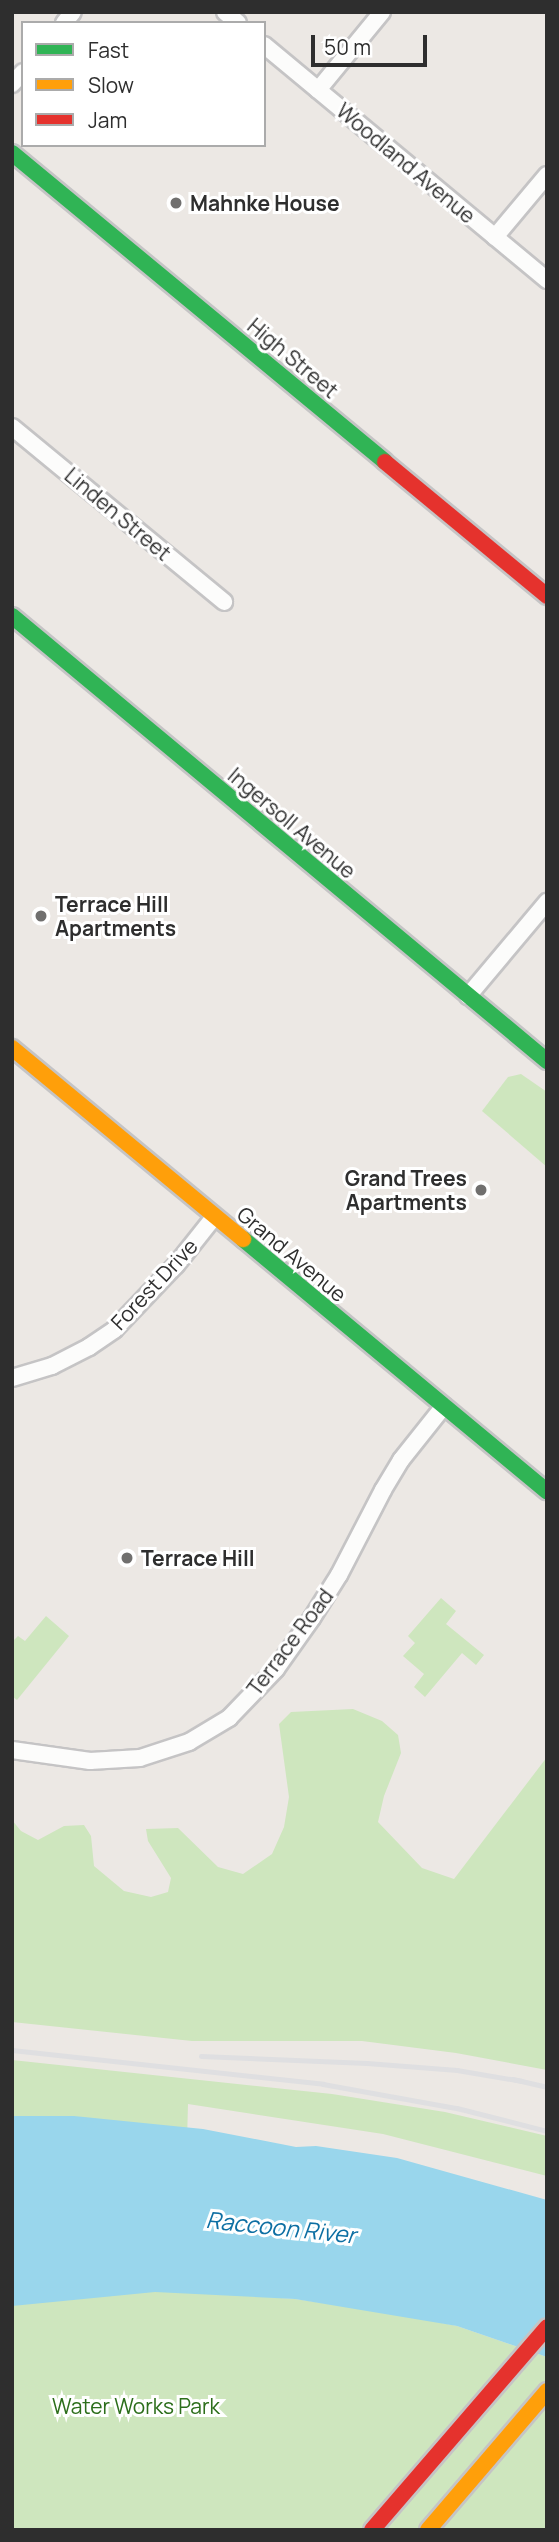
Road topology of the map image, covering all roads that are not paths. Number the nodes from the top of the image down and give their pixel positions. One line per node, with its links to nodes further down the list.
1 (382, 12): 3 (street)
2 (266, 47): 3 (street, Woodland Avenue)
3 (318, 90): 6 (street, Woodland Avenue)
4 (12, 153): 9 (main road, High Street)
5 (547, 175): 6 (street)
6 (495, 237): 7 (street, Woodland Avenue)
7 (547, 280)
8 (12, 427): 10 (street, Linden Street)
9 (547, 596)
10 (224, 602)
11 (12, 616): 13 (main road, Ingersoll Avenue)
12 (547, 902): 13 (street)
13 (468, 996): 15 (main road, Ingersoll Avenue)
14 (12, 1048): 16 (main road, Grand Avenue)
15 (547, 1061)
16 (214, 1217): 17 (street, Forest Drive); 18 (main road, Grand Avenue)
17 (12, 1378)
18 (444, 1406): 19 (main road, Grand Avenue); 20 (street, Terrace Road)
19 (547, 1491)
20 (12, 1750)
21 (547, 2327): 23 (main road)
22 (547, 2391): 24 (main road)
23 (372, 2530)
24 (428, 2530)

